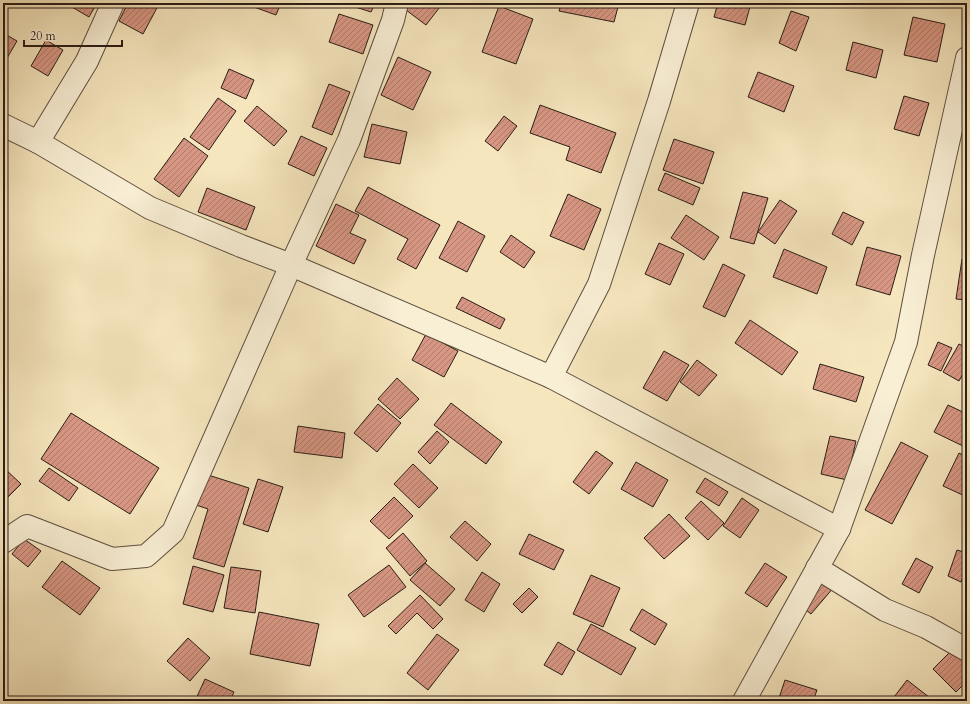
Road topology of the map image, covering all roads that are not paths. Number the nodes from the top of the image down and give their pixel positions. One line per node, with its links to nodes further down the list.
1 (113, 3): 6 (street)
2 (397, 3): 7 (street)
3 (688, 3): 8 (street)
4 (967, 58): 9 (street)
5 (3, 125): 6 (street)
6 (38, 142): 7 (street)
7 (291, 265): 8 (street); 10 (street)
8 (551, 377): 9 (street)
9 (839, 529): 11 (street)
10 (3, 542)
11 (817, 568): 12 (street); 13 (street)
12 (967, 650)
13 (744, 701)

